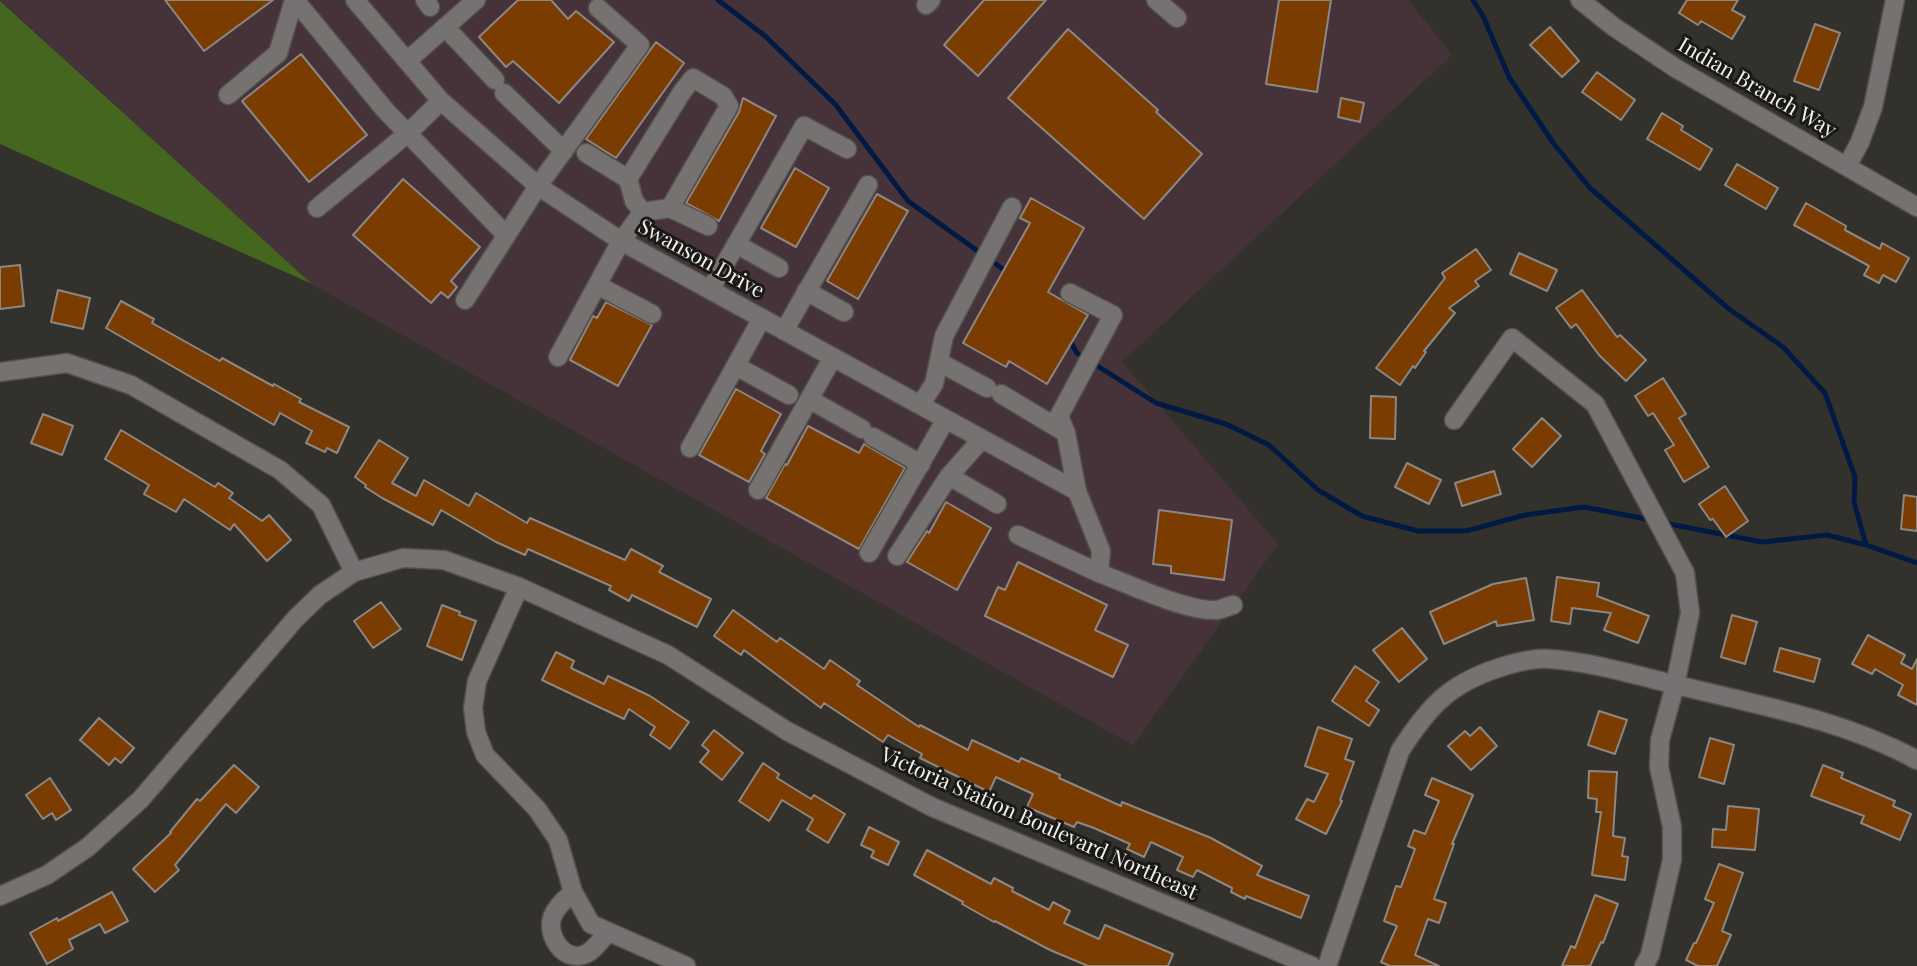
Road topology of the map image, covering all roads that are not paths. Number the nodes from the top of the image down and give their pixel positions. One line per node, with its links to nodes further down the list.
1 (294, 0): 11 (street); 13 (street)
2 (355, 0): 10 (street, Swanson Drive)
3 (475, 0): 9 (street)
4 (1156, 0): 8 (street)
5 (1580, 0): 17 (street, Indian Branch Way)
6 (1895, 0): 17 (street)
7 (598, 8): 15 (street)
8 (1177, 18)
9 (446, 27): 10 (street); 15 (street)
10 (407, 61): 12 (street, Swanson Drive)
11 (228, 96)
12 (441, 101): 13 (street); 20 (street, Swanson Drive)
13 (407, 134): 23 (street); 27 (street)
14 (846, 149): 29 (street)
15 (564, 151): 20 (street)
16 (586, 153): 18 (street)
17 (1847, 166): 22 (street, Indian Branch Way)
18 (628, 179): 24 (street); 25 (street)
19 (868, 185): 33 (street)
20 (538, 186): 27 (street); 28 (street, Swanson Drive)
21 (1012, 206): 42 (street)
22 (1917, 207)
23 (317, 208)
24 (670, 208): 25 (street); 26 (street)
25 (643, 212): 28 (street)
26 (708, 226)
27 (506, 235): 35 (street)
28 (621, 241): 31 (street); 32 (street, Swanson Drive)
29 (736, 244): 30 (street); 32 (street)
30 (779, 268)
31 (597, 285): 37 (street); 40 (street)
32 (710, 290): 38 (street, Swanson Drive)
33 (806, 291): 36 (street); 39 (street)
34 (1070, 293): 50 (street)
35 (465, 300)
36 (844, 312)
37 (652, 314)
38 (762, 318): 39 (street, Swanson Drive); 43 (street)
39 (784, 331): 41 (street, Swanson Drive)
40 (558, 357)
41 (833, 357): 46 (street); 47 (street, Swanson Drive)
42 (939, 362): 47 (street); 50 (street)
43 (736, 366): 45 (street); 52 (street)
44 (0, 372): 61 (street)
45 (789, 395)
46 (809, 399): 53 (street); 55 (street)
47 (920, 405): 48 (street, Swanson Drive)
48 (946, 419): 51 (street, Swanson Drive); 53 (street)
49 (1454, 420): 65 (street)
50 (1066, 433): 56 (street)
51 (982, 439): 54 (street); 56 (street, Swanson Drive)
52 (690, 448)
53 (920, 464): 59 (street)
54 (949, 476): 57 (street); 60 (street)
55 (758, 490)
56 (1077, 491): 62 (street)
57 (997, 504)
58 (1018, 535): 62 (street)
59 (869, 553)
60 (897, 556)
61 (354, 572): 63 (street, Victoria Station Boulevard Northeast); 68 (street, Victoria Station Boulevard Northeast)
62 (1099, 573): 64 (street)
63 (519, 587): 67 (street); 71 (street, Victoria Station Boulevard Northeast)
64 (1233, 604)
65 (1675, 685): 66 (street); 72 (street); 73 (street)
66 (1917, 760)
67 (573, 892): 69 (street); 69 (street)
68 (0, 896)
69 (608, 932): 70 (street)
70 (686, 966)
71 (1312, 966)
72 (1327, 966)
73 (1644, 966)

